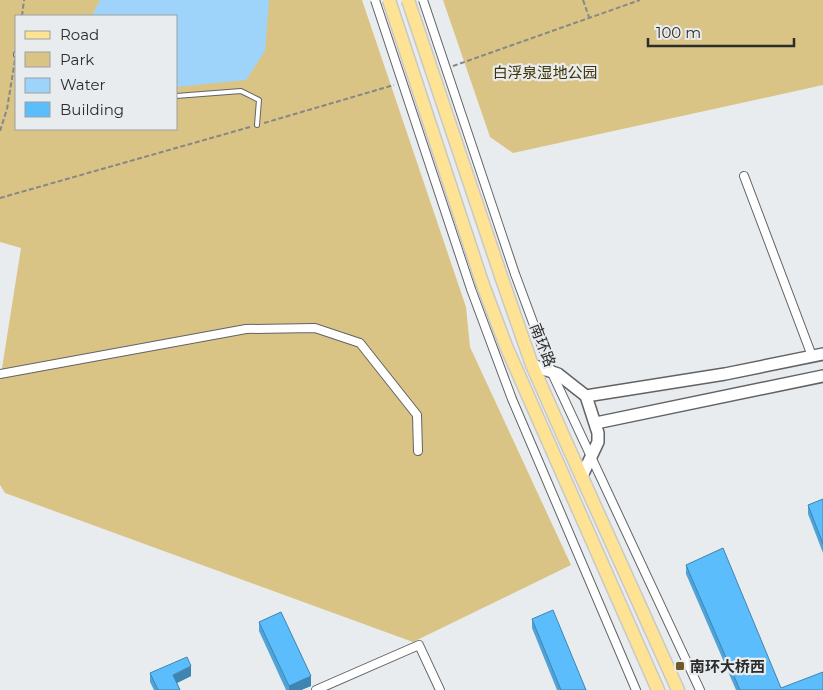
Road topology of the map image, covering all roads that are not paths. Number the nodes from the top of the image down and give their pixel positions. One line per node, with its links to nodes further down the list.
1 (375, 0): 8 (street, bridge)
2 (389, 0): 8 (main road, bridge)
3 (408, 0): 10 (main road, 南环路, bridge)
4 (423, 0): 11 (street, bridge)
5 (178, 96): 6 (lane)
6 (257, 125)
7 (744, 176): 9 (street)
8 (477, 287): 21 (street); 22 (main road)
9 (818, 355): 14 (main road)
10 (532, 364): 11 (main road); 18 (main road, 南环路)
11 (551, 371): 14 (main road); 17 (street)
12 (0, 374): 16 (street)
13 (823, 376): 15 (main road)
14 (586, 396): 15 (main road)
15 (596, 423): 17 (main road)
16 (418, 451)
17 (590, 457): 18 (main road); 24 (street)
18 (582, 476): 23 (main road, 南环路)
19 (316, 690): 20 (street)
20 (440, 690)
21 (636, 690)
22 (658, 690)
23 (678, 690)
24 (700, 690)

